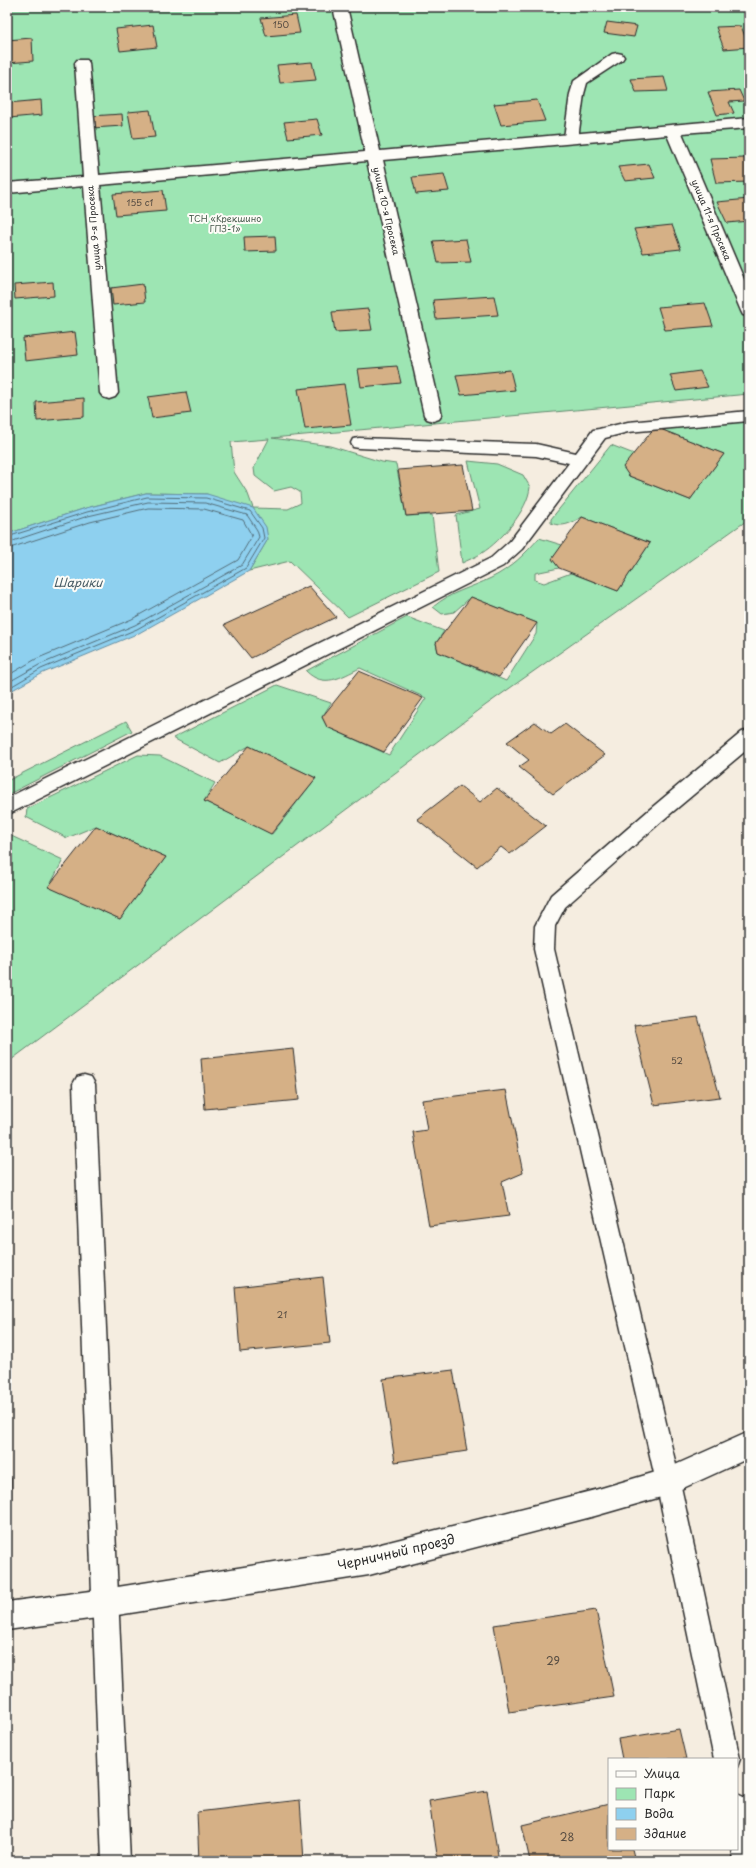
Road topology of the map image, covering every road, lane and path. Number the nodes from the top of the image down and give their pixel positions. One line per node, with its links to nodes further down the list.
1 (340, 7): 7 (street, улица 10-я Просека)
2 (617, 57): 6 (lane)
3 (82, 63): 8 (street, улица 9-я Просека)
4 (749, 123): 5 (street)
5 (673, 130): 6 (street); 10 (street, улица 11-я Просека)
6 (571, 138): 7 (street)
7 (374, 156): 8 (street); 12 (street, улица 10-я Просека)
8 (90, 181): 9 (street); 11 (street, улица 9-я Просека)
9 (7, 188)
10 (749, 311)
11 (108, 393)
12 (433, 415)
13 (749, 416): 15 (lane)
14 (359, 443): 15 (lane)
15 (580, 460): 17 (lane)
16 (749, 737): 20 (lane)
17 (7, 807)
18 (84, 1084): 21 (lane)
19 (749, 1445): 20 (street, Черничный проезд)
20 (668, 1482): 21 (street, Черничный проезд); 23 (lane)
21 (105, 1603): 22 (street, Черничный проезд); 25 (lane)
22 (7, 1616)
23 (727, 1758)
24 (738, 1812): 26 (lane)
25 (116, 1861)
26 (748, 1861)

